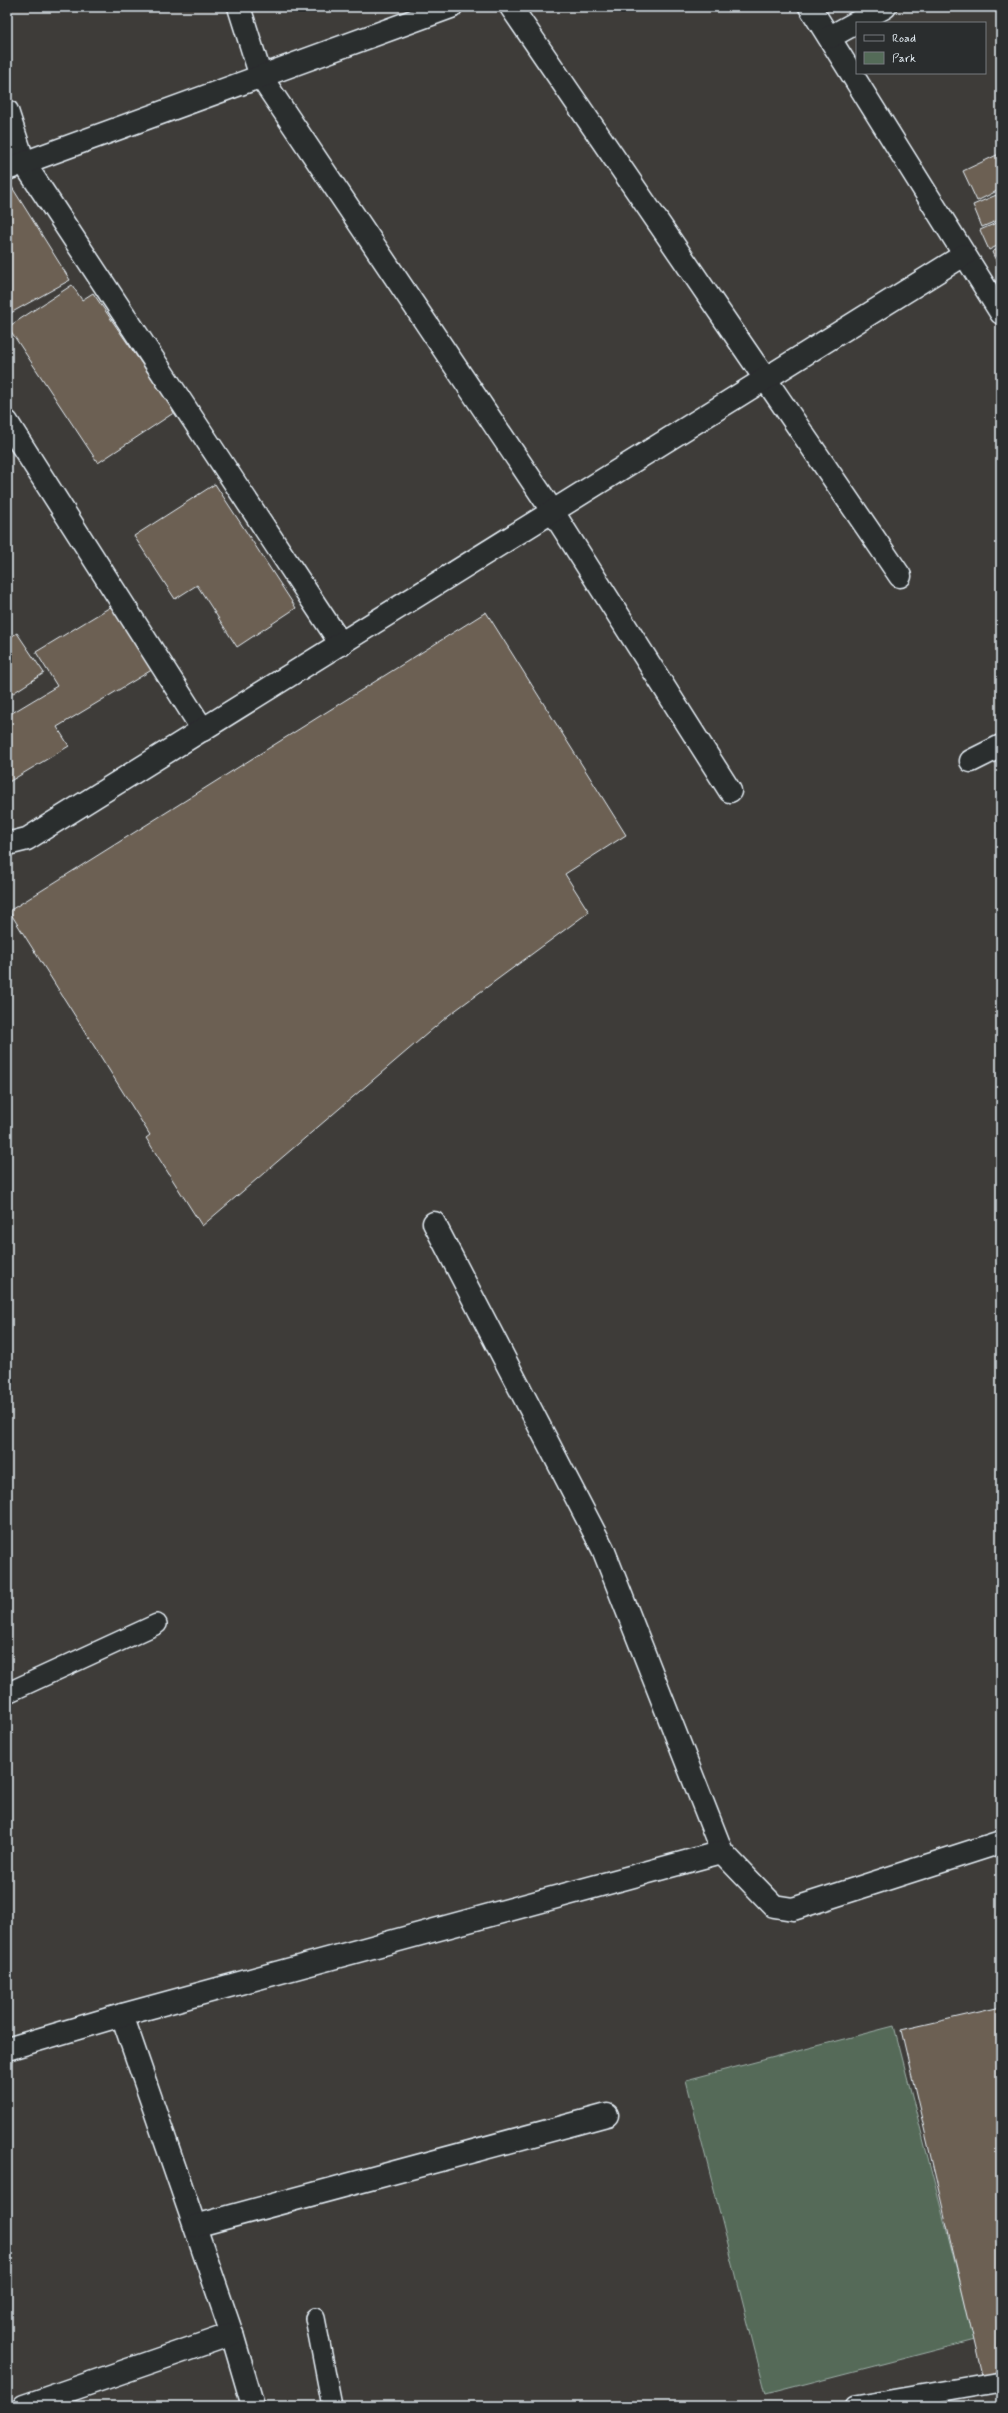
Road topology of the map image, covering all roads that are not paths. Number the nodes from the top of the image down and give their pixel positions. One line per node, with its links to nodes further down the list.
1 (239, 7): 9 (street)
2 (451, 7): 9 (street)
3 (511, 7): 14 (street)
4 (810, 7): 8 (street)
5 (885, 7): 6 (street)
6 (858, 22)
7 (856, 23): 8 (street)
8 (830, 37): 12 (street)
9 (261, 76): 11 (street); 16 (street)
10 (7, 111): 11 (street)
11 (15, 166): 18 (street)
12 (964, 255): 13 (street); 14 (street)
13 (1001, 313)
14 (766, 378): 16 (street); 17 (street)
15 (7, 422): 19 (street)
16 (553, 512): 18 (street); 22 (street)
17 (900, 576)
18 (342, 644): 19 (street)
19 (203, 730): 23 (street)
20 (1001, 746): 21 (street)
21 (971, 761)
22 (730, 791)
23 (7, 844)
24 (434, 1224): 28 (street)
25 (157, 1624): 26 (lane)
26 (7, 1693)
27 (1001, 1842): 28 (street)
28 (722, 1852): 29 (street)
29 (122, 2015): 30 (street); 32 (street)
30 (7, 2049)
31 (606, 2115): 32 (street)
32 (195, 2226): 34 (street)
33 (315, 2318): 38 (lane)
34 (232, 2334): 36 (street); 37 (street)
35 (1001, 2382): 39 (lane)
36 (24, 2406)
37 (253, 2406)
38 (332, 2406)
39 (855, 2406)

